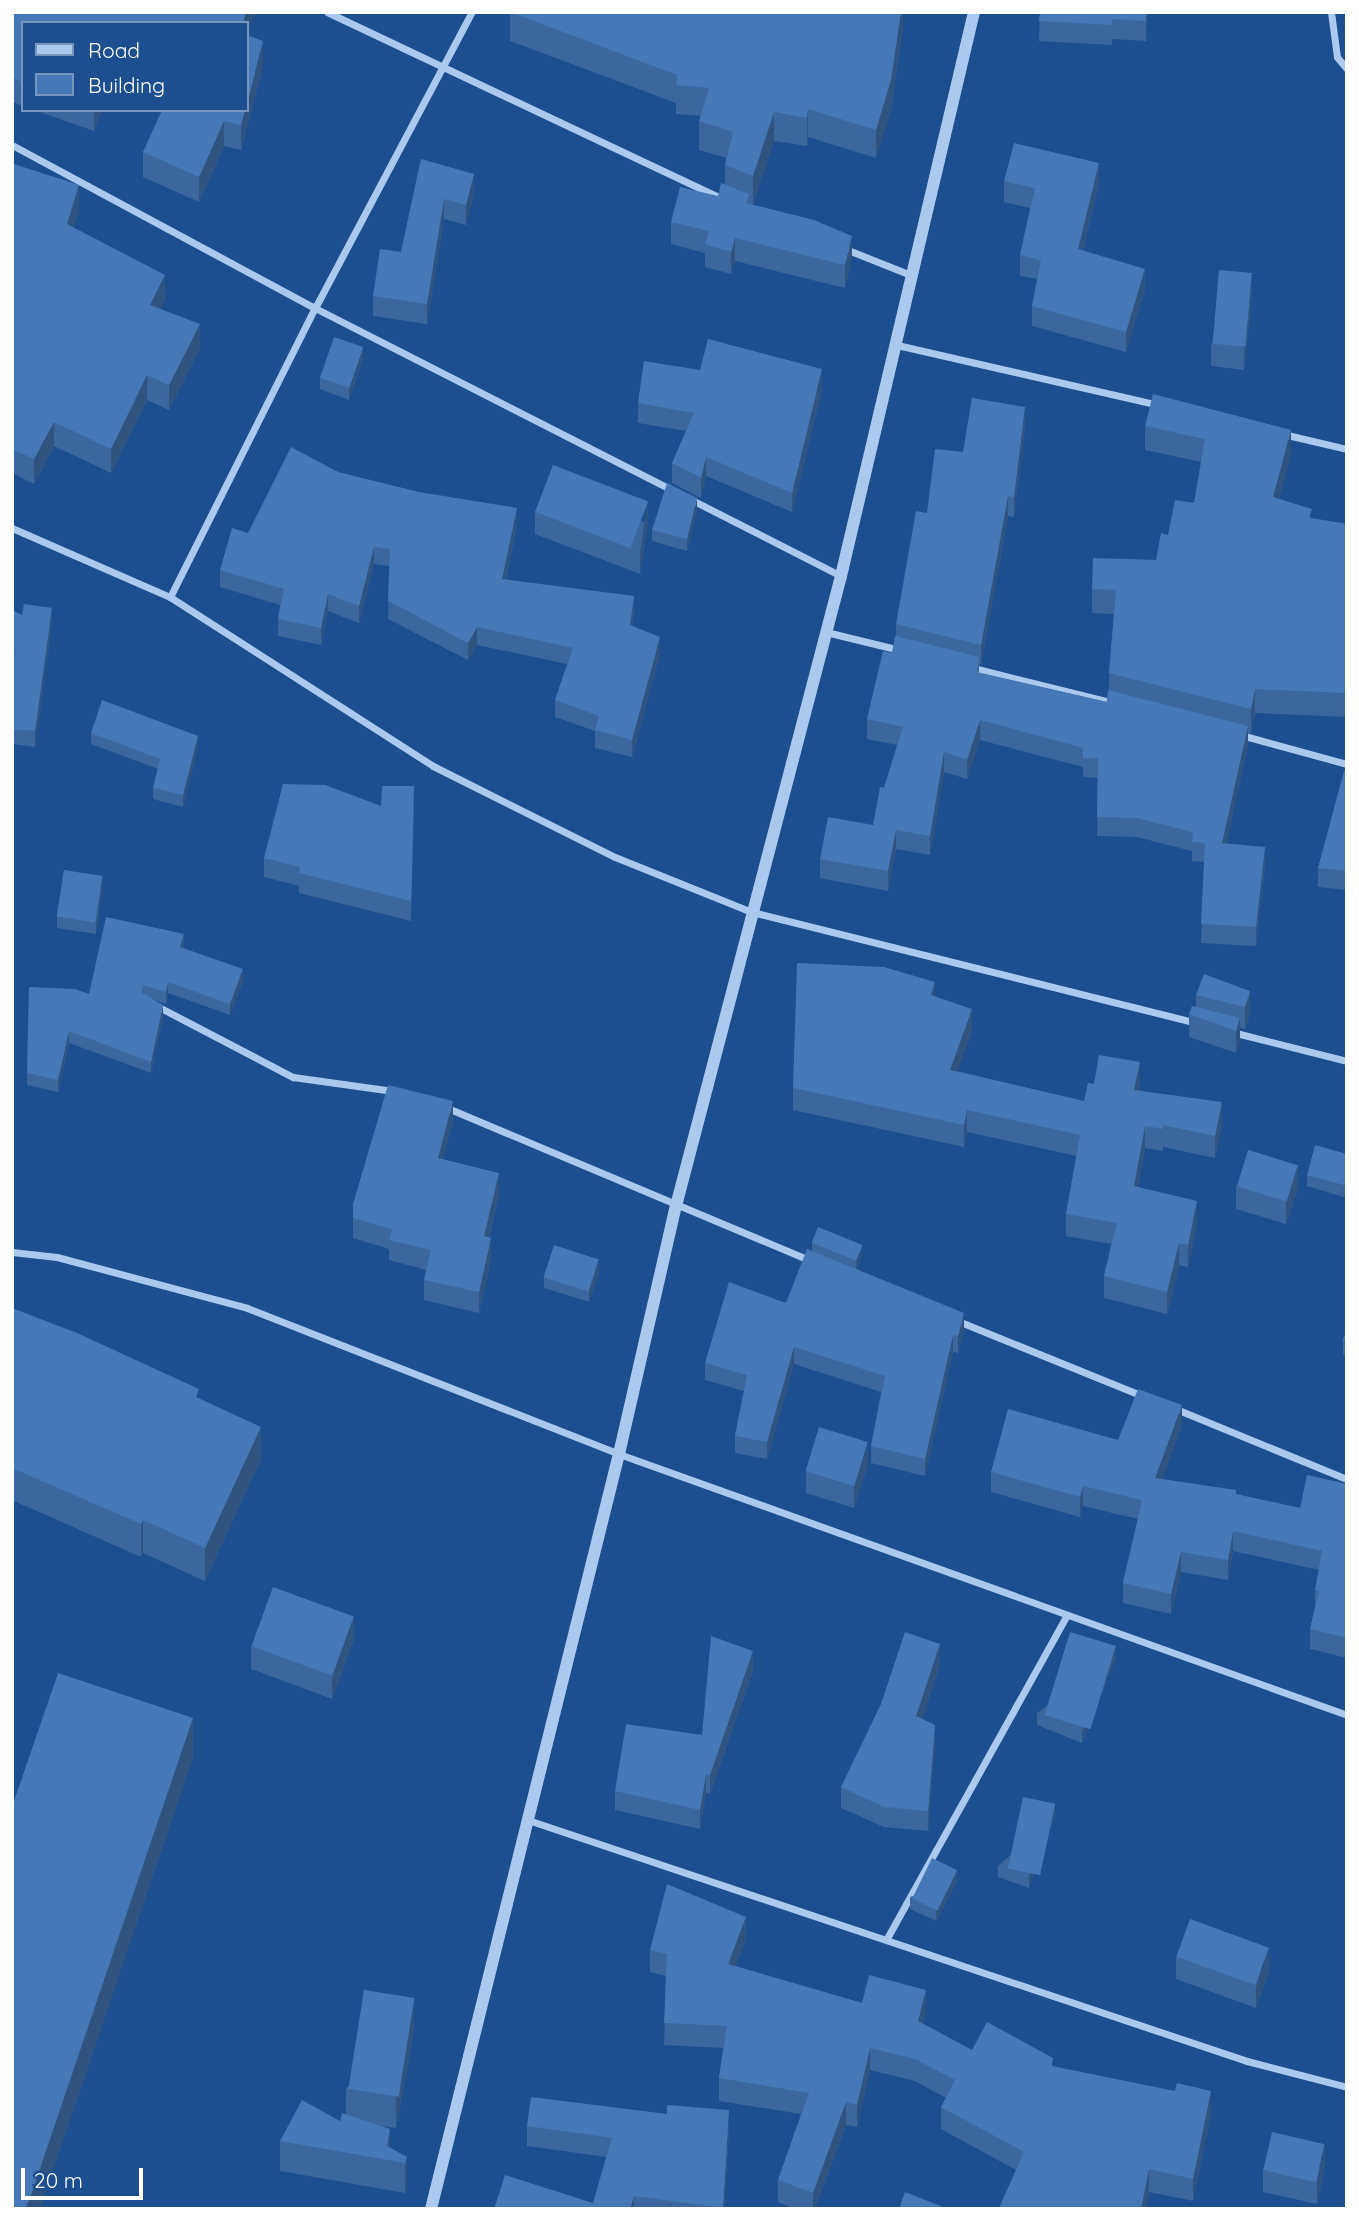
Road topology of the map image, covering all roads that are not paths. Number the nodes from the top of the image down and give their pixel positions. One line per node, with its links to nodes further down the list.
1 (327, 12): 5 (street)
2 (472, 12): 5 (street)
3 (974, 12): 10 (street)
4 (1331, 12): 6 (street)
5 (443, 65): 8 (street); 11 (street)
6 (1347, 69)
7 (12, 145): 11 (street)
8 (727, 201)
9 (839, 246): 10 (street)
10 (913, 276): 12 (street)
11 (315, 308): 17 (street); 18 (street)
12 (897, 345): 13 (street); 17 (street)
13 (1175, 409)
14 (1267, 430): 15 (street)
15 (1347, 449)
16 (12, 528): 18 (street)
17 (841, 576): 19 (street)
18 (170, 597): 25 (street)
19 (826, 632): 20 (street); 25 (street)
20 (906, 652)
21 (959, 665): 22 (street)
22 (1119, 704)
23 (1225, 731): 24 (street)
24 (1347, 764)
25 (752, 912): 27 (street); 32 (street)
26 (147, 1001): 30 (street)
27 (1212, 1027)
28 (1225, 1031): 29 (street)
29 (1347, 1061)
30 (410, 1094)
31 (435, 1102): 32 (street)
32 (676, 1206): 34 (street); 38 (street)
33 (12, 1252): 38 (street)
34 (818, 1264)
35 (947, 1316): 36 (street)
36 (1153, 1400)
37 (1166, 1405): 39 (street)
38 (620, 1454): 40 (street); 42 (street)
39 (1347, 1479)
40 (1067, 1615): 41 (street); 43 (street)
41 (1347, 1715)
42 (528, 1820): 43 (street); 45 (street)
43 (886, 1940): 44 (street)
44 (1347, 2087)
45 (431, 2209)

